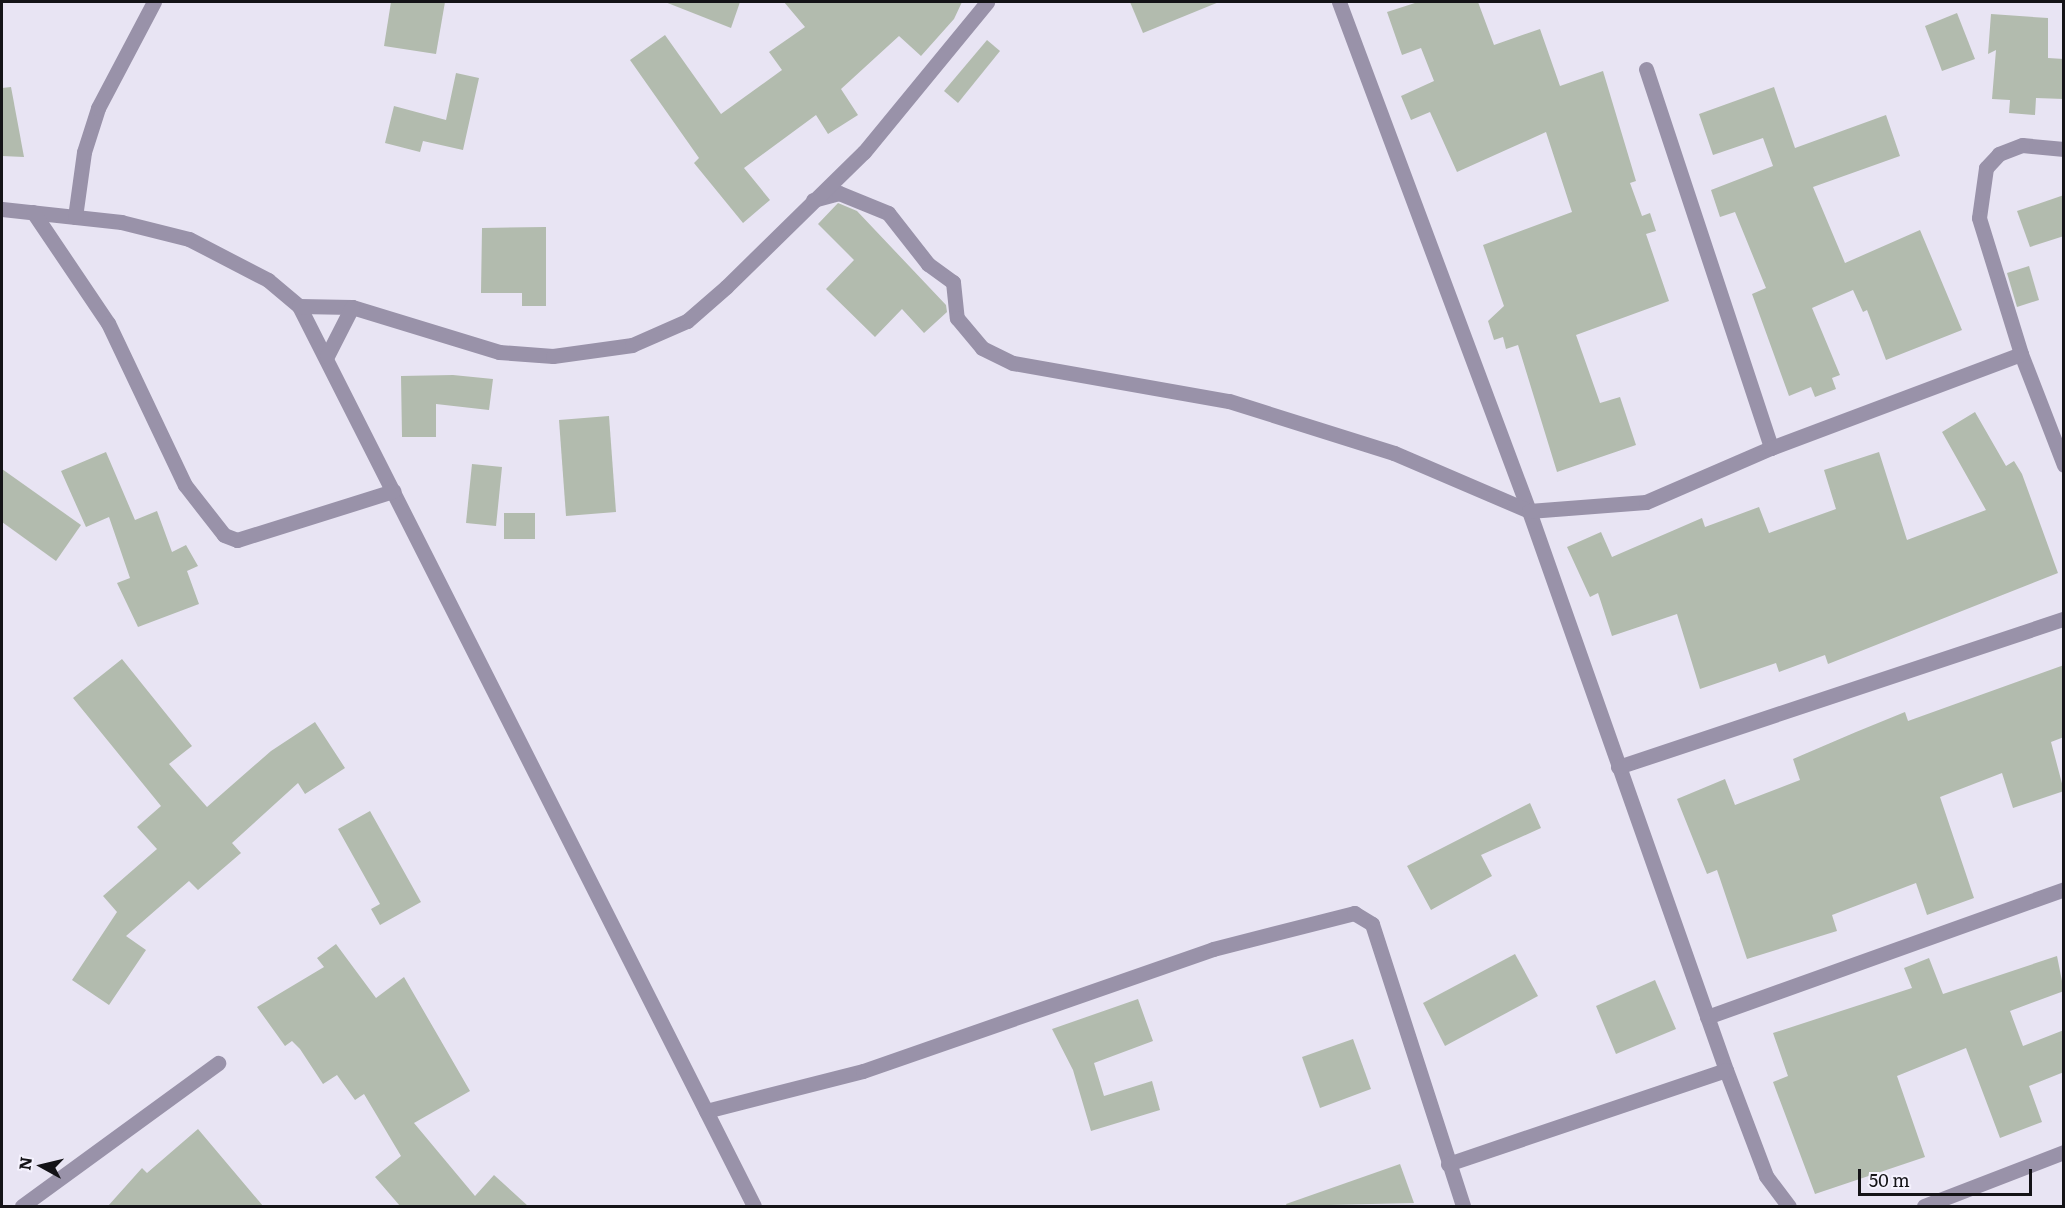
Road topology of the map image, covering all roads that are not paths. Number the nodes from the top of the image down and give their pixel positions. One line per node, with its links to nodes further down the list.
1 (154, 2): 9 (street)
2 (987, 2): 6 (street)
3 (1339, 2): 17 (street)
4 (1646, 69): 14 (street)
5 (2064, 149): 12 (street)
6 (813, 200): 11 (street); 17 (street)
7 (2, 209): 8 (street)
8 (33, 212): 9 (street); 16 (street)
9 (75, 217): 10 (street)
10 (299, 306): 11 (street); 13 (street)
11 (352, 307): 13 (street)
12 (2021, 354): 14 (street); 15 (street)
13 (327, 357): 16 (street)
14 (1771, 448): 17 (street)
15 (2064, 465)
16 (393, 491): 24 (street)
17 (1529, 511): 19 (street)
18 (2064, 619): 19 (street)
19 (1618, 767): 21 (street)
20 (2064, 889): 21 (street)
21 (1707, 1017): 23 (street)
22 (219, 1063): 28 (street)
23 (1726, 1070): 26 (street); 30 (street)
24 (706, 1111): 26 (street); 27 (street)
25 (2064, 1152): 31 (street)
26 (1449, 1164): 29 (street)
27 (751, 1200)
28 (22, 1206)
29 (1463, 1206)
30 (1789, 1206)
31 (1924, 1206)

